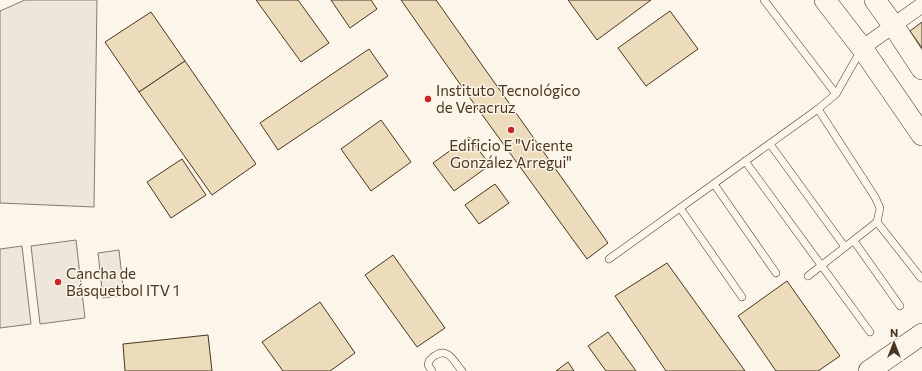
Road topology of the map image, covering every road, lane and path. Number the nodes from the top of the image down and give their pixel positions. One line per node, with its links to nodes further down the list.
1 (764, 0): 8 (lane)
2 (825, 0): 6 (main road)
3 (874, 0): 5 (main road)
4 (922, 4): 5 (street)
5 (893, 25): 6 (street); 7 (main road)
6 (862, 48): 8 (lane); 10 (main road)
7 (922, 69)
8 (836, 94): 9 (lane)
9 (818, 109): 11 (lane); 15 (lane)
10 (922, 135)
11 (770, 144): 12 (lane); 17 (lane)
12 (745, 161): 13 (lane); 19 (lane)
13 (714, 184): 14 (lane); 20 (lane)
14 (680, 208): 18 (lane); 23 (lane)
15 (877, 222): 16 (lane); 22 (lane)
16 (854, 241): 17 (lane); 24 (lane)
17 (845, 247): 19 (lane)
18 (609, 259)
19 (821, 266): 21 (lane); 25 (lane)
20 (776, 273)
21 (808, 276)
22 (921, 278)
23 (742, 297)
24 (900, 306)
25 (870, 332)
26 (922, 334): 29 (main road)
27 (432, 371): 28 (lane)
28 (462, 371)
29 (869, 371)

